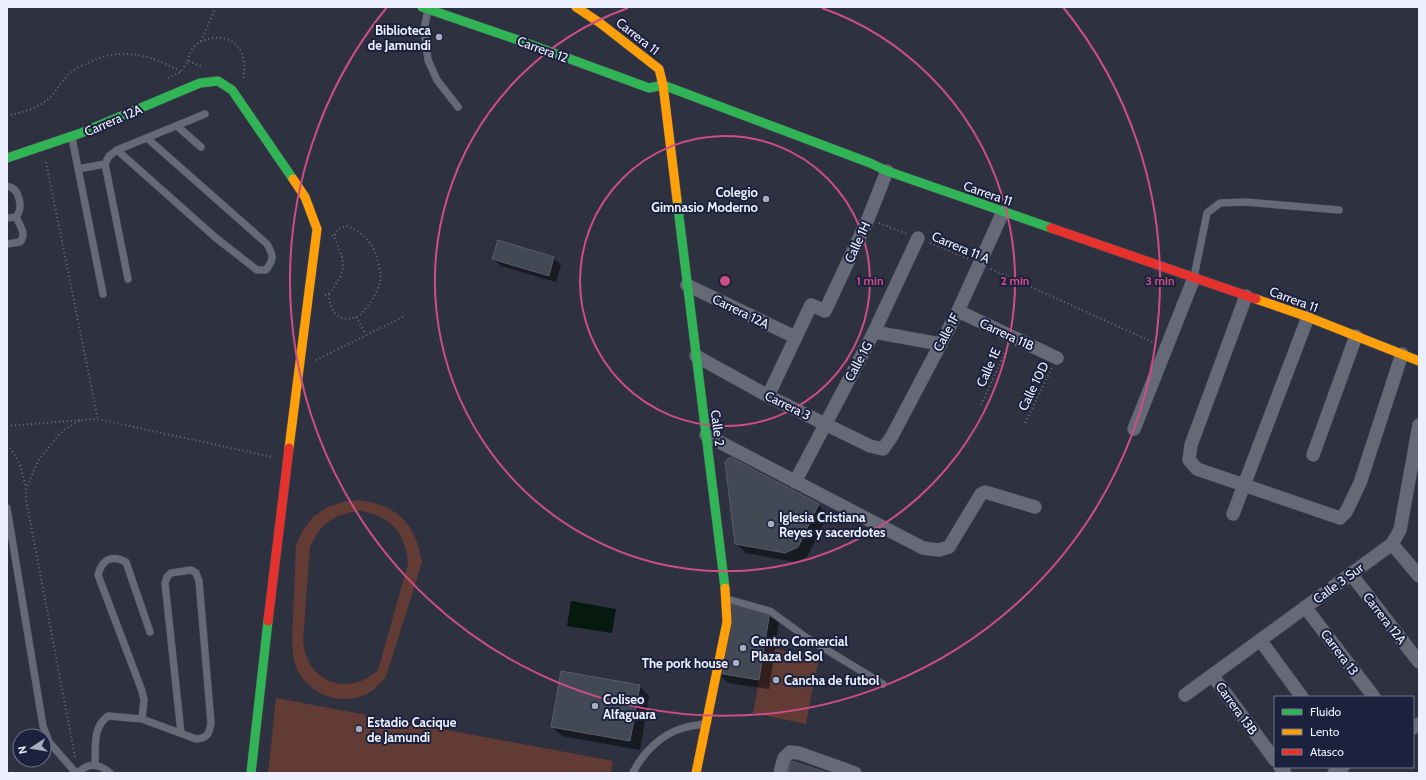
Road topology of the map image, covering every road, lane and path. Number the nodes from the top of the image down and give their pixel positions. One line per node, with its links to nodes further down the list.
1 (216, 7): 4 (path)
2 (576, 7): 8 (street, Carrera 11)
3 (427, 8): 8 (street, Carrera 12); 9 (lane)
4 (202, 41): 5 (path); 7 (path)
5 (188, 61)
6 (181, 72): 11 (path)
7 (241, 84)
8 (663, 85): 21 (street, Carrera 11); 35 (street, Calle 2)
9 (458, 107)
10 (205, 114): 12 (lane)
11 (7, 116)
12 (178, 126): 14 (lane); 16 (lane)
13 (72, 137): 15 (street, Carrera 12A); 20 (lane); 55 (street, Carrera 12A)
14 (147, 138): 17 (lane); 17 (lane)
15 (43, 148): 18 (street, Carrera 12A); 59 (path)
16 (201, 148)
17 (117, 150): 19 (lane)
18 (7, 158)
19 (105, 164): 20 (lane); 34 (lane)
20 (78, 169): 36 (lane)
21 (887, 171): 24 (street, Carrera 11); 27 (street, Calle 1H)
22 (7, 186): 25 (lane)
23 (1339, 210): 33 (lane)
24 (1003, 212): 32 (street, Calle 1F); 33 (street, Carrera 11)
25 (16, 217): 26 (lane); 31 (lane)
26 (7, 218)
27 (868, 219): 30 (path, Carrera 11 A); 48 (street, Calle 1H)
28 (326, 235): 29 (path)
29 (334, 236): 37 (path); 41 (path)
30 (918, 238): 32 (path, Carrera 11 A); 44 (street, Calle 1G)
31 (7, 244)
32 (980, 264): 40 (street, Calle 1F); 49 (path, Carrera 11 A)
33 (1194, 278): 39 (street, Carrera 11); 63 (street)
34 (128, 279)
35 (687, 285): 48 (street, Carrera 12A); 52 (street, Calle 2)
36 (103, 294)
37 (329, 294): 38 (path); 41 (path)
38 (324, 295)
39 (1246, 296): 43 (street, Carrera 11); 71 (street)
40 (958, 311): 46 (street, Carrera 11B); 50 (street, Calle 1F)
41 (356, 317): 45 (path)
42 (403, 317): 45 (path)
43 (1308, 317): 47 (street, Carrera 11); 71 (street)
44 (874, 332): 50 (street); 61 (street, Calle 1G)
45 (366, 334): 55 (path)
46 (1012, 336): 53 (street, Carrera 11B); 57 (path, Calle 1E)
47 (1356, 336): 51 (street, Carrera 11); 68 (street)
48 (795, 337): 56 (street)
49 (1156, 343)
50 (940, 344): 67 (street, Calle 1F)
51 (1402, 354): 54 (street, Carrera 11); 71 (street)
52 (696, 356): 56 (street, Carrera 3); 65 (street, Calle 2)
53 (1057, 358): 60 (path, Calle 10D)
54 (1419, 361)
55 (300, 368): 69 (street)
56 (768, 396): 61 (street, Carrera 3)
57 (982, 405)
58 (89, 419): 59 (path); 62 (path); 72 (path)
59 (98, 420): 69 (path)
60 (1025, 423)
61 (825, 424): 67 (street, Carrera 3); 70 (street, Calle 1G)
62 (7, 426)
63 (1134, 429)
64 (1418, 433): 73 (street, Calle 3 Sur)
65 (706, 436): 70 (street); 80 (street, Calle 2)
66 (7, 445): 72 (path)
67 (883, 449)
68 (1313, 455)
69 (287, 460): 100 (street)
70 (795, 482): 74 (street)
71 (1245, 484): 76 (street)
72 (26, 489): 98 (path)
73 (1413, 492): 77 (street, Calle 3 Sur)
74 (1035, 507)
75 (7, 508): 98 (lane)
76 (1234, 514)
77 (1392, 544): 78 (street, Calle 3 Sur); 79 (street)
78 (1351, 574): 81 (street, Calle 3 Sur); 84 (street, Carrera 12A)
79 (1419, 576)
80 (726, 599): 86 (lane); 91 (street, Calle 2)
81 (1305, 607): 83 (street, Calle 3 Sur); 89 (street, Carrera 13)
82 (150, 632): 90 (lane)
83 (1260, 640): 85 (street, Calle 3 Sur); 88 (street)
84 (1419, 662)
85 (1212, 675): 87 (street, Calle 3 Sur); 93 (street, Carrera 13B)
86 (883, 684)
87 (1185, 694)
88 (1301, 696)
89 (1373, 696)
90 (142, 719): 92 (lane); 94 (lane)
91 (706, 724): 101 (lane); 102 (street, Calle 2)
92 (181, 733): 92 (lane)
93 (1274, 759)
94 (95, 765): 98 (lane); 99 (lane)
95 (7, 770): 97 (path)
96 (839, 770): 103 (street); 104 (street)
97 (14, 773)
98 (78, 773)
99 (110, 773)
100 (251, 773)
101 (633, 773)
102 (696, 773)
103 (780, 773)
104 (855, 773)

